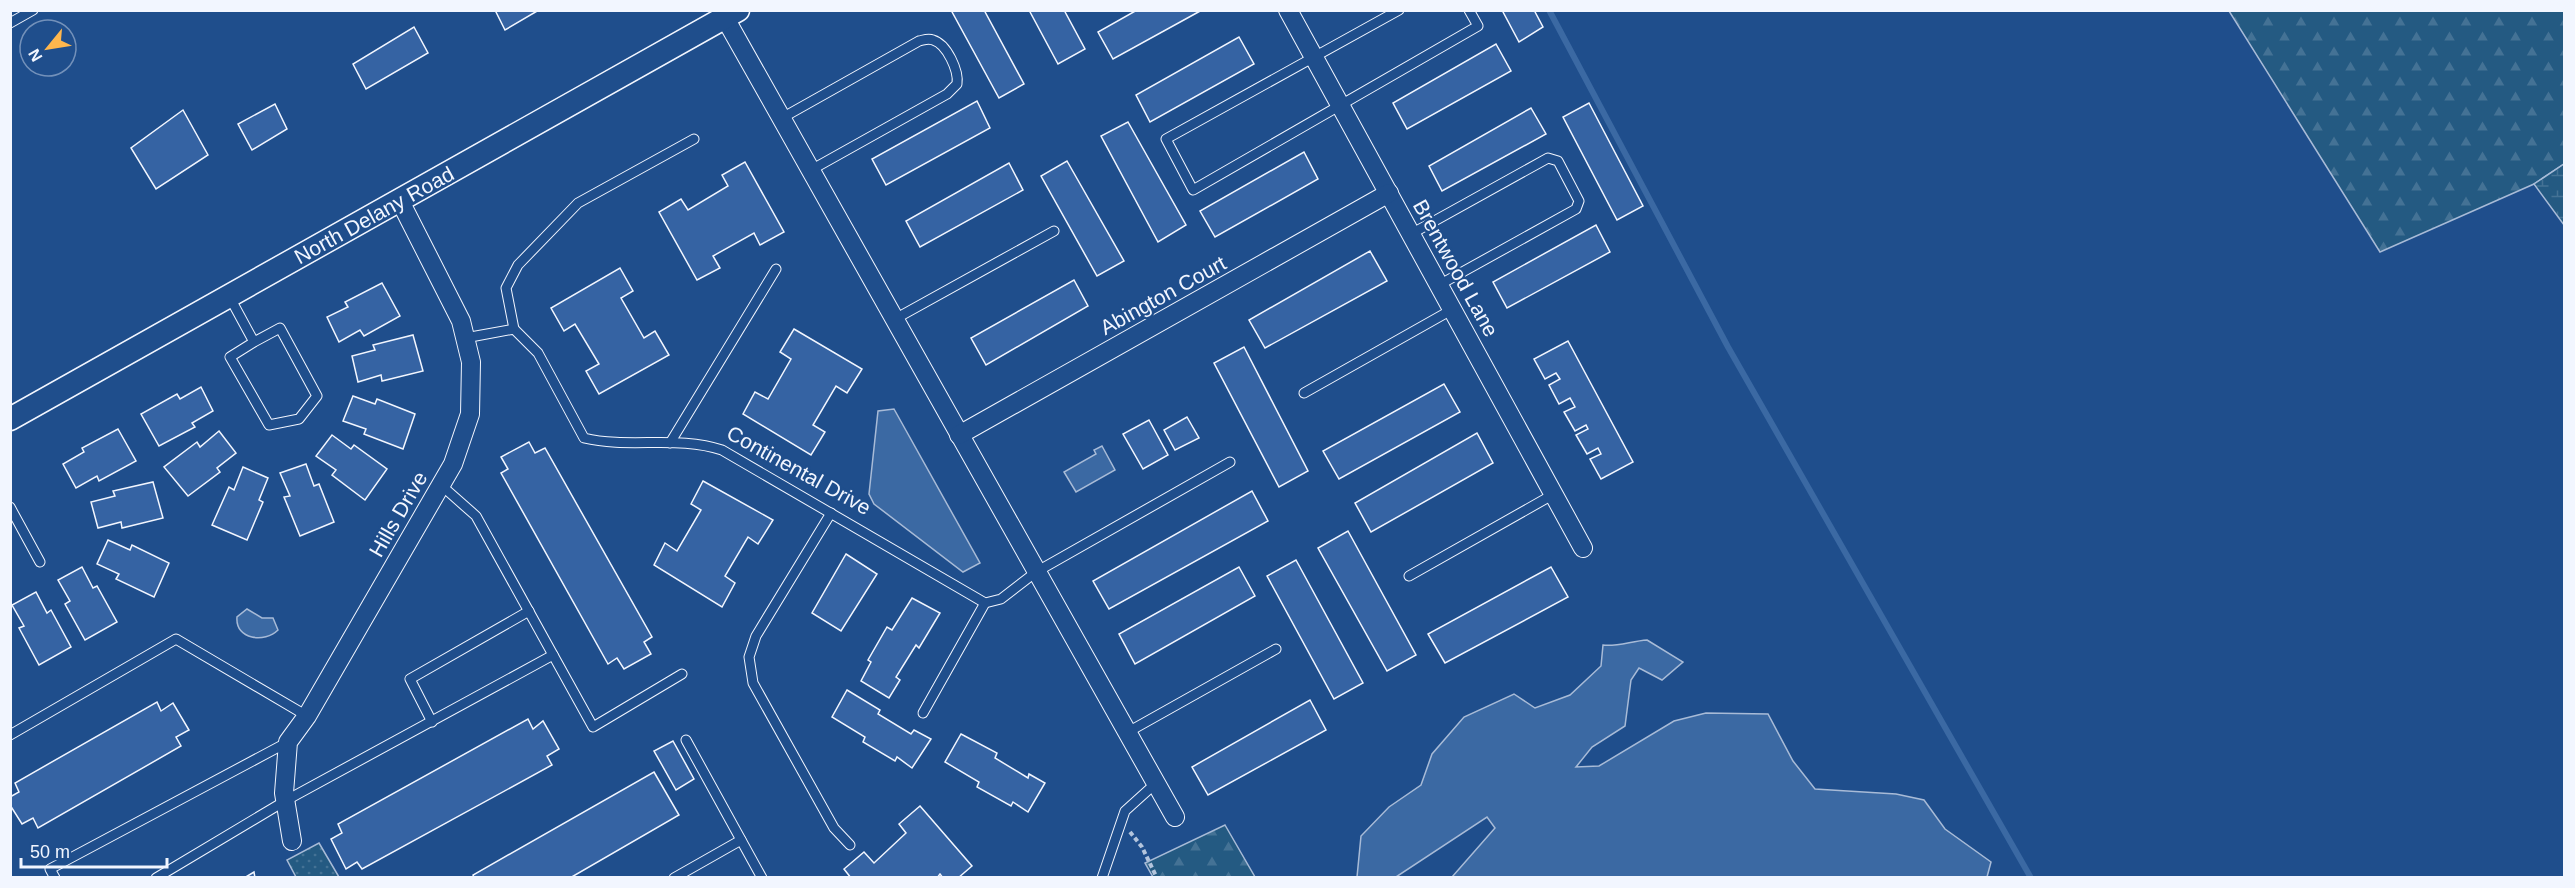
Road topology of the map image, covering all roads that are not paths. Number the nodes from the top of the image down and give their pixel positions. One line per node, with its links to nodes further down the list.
1 (33, 10): 6 (lane)
2 (1287, 10): 7 (street, Brentwood Lane)
3 (1399, 10): 7 (lane)
4 (1469, 10): 8 (lane)
5 (728, 13): 9 (street); 13 (street, North Delany Road)
6 (10, 23)
7 (1314, 58): 8 (street, Brentwood Lane); 8 (lane)
8 (1341, 107): 12 (street, Brentwood Lane)
9 (782, 118): 11 (street); 11 (lane)
10 (694, 138): 21 (lane)
11 (811, 170): 20 (street)
12 (1389, 194): 15 (street, Brentwood Lane); 26 (street, Abington Court)
13 (399, 201): 18 (street, North Delany Road); 22 (street, Hills Drive)
14 (1054, 231): 20 (lane)
15 (1411, 234): 17 (street, Brentwood Lane); 17 (lane)
16 (776, 269): 27 (lane)
17 (1439, 285): 19 (street, Brentwood Lane)
18 (229, 296): 23 (lane); 25 (street, North Delany Road)
19 (1453, 309): 24 (lane); 30 (street, Brentwood Lane)
20 (895, 319): 26 (street)
21 (514, 329): 22 (lane); 27 (lane, Continental Drive)
22 (465, 338): 29 (street, Hills Drive)
23 (254, 342): 23 (lane)
24 (1304, 393)
25 (10, 418)
26 (959, 435): 35 (street)
27 (670, 443): 32 (lane, Continental Drive)
28 (1230, 462): 35 (lane)
29 (441, 485): 38 (lane); 43 (street, Hills Drive)
30 (1554, 494): 33 (street, Brentwood Lane); 36 (lane)
31 (10, 507): 34 (lane)
32 (831, 513): 37 (lane, Continental Drive); 54 (lane)
33 (1583, 548)
34 (40, 562)
35 (1036, 572): 37 (lane); 45 (street)
36 (1409, 576)
37 (985, 603): 42 (lane)
38 (529, 611): 40 (lane); 44 (lane)
39 (1276, 650): 45 (lane)
40 (553, 655): 41 (lane); 44 (lane)
41 (682, 674)
42 (923, 713)
43 (307, 716): 46 (lane); 48 (street, Hills Drive)
44 (432, 722): 50 (lane)
45 (1128, 732): 49 (street)
46 (10, 735)
47 (686, 740): 52 (lane)
48 (288, 741): 50 (street); 55 (lane)
49 (1156, 783): 51 (street); 59 (lane)
50 (285, 801): 53 (street); 56 (lane)
51 (1175, 816)
52 (741, 840): 57 (lane); 58 (lane)
53 (292, 841)
54 (850, 845)
55 (55, 878)
56 (156, 878)
57 (674, 878)
58 (762, 878)
59 (1102, 878)

